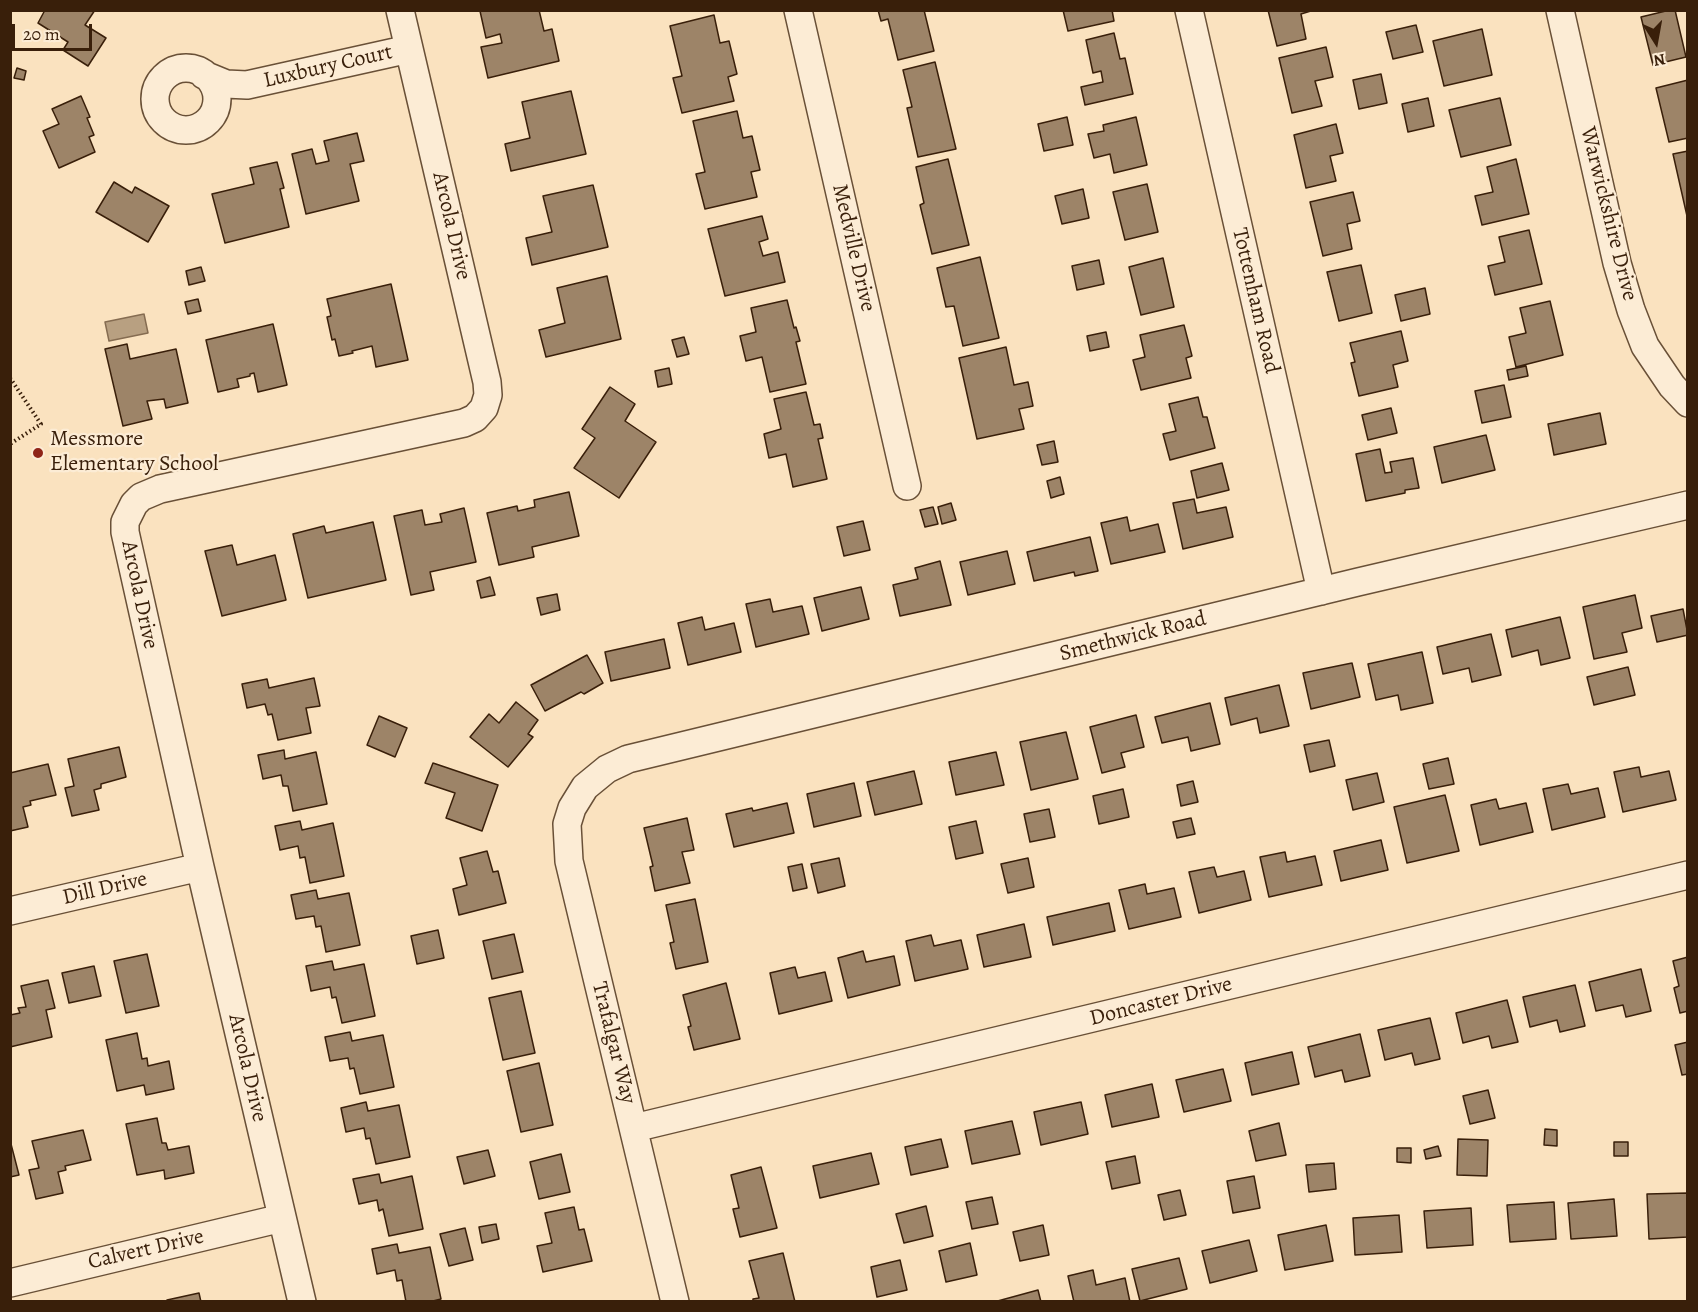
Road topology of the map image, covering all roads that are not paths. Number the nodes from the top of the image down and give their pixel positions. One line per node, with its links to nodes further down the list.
1 (400, 10): 5 (street, Arcola Drive)
2 (798, 10): 10 (street, Medville Drive)
3 (1189, 10): 12 (street, Tottenham Road)
4 (1560, 10): 9 (street, Warwickshire Drive)
5 (409, 49): 7 (street, Luxbury Court); 14 (street, Arcola Drive)
6 (204, 75): 7 (street, Luxbury Court); 8 (street); 8 (street, Luxbury Court)
7 (247, 85): 8 (street, Luxbury Court)
8 (214, 112)
9 (1688, 403)
10 (907, 486)
11 (1688, 505): 12 (street, Smethwick Road)
12 (1321, 591): 13 (street, Smethwick Road)
13 (585, 787): 17 (street, Trafalgar Way)
14 (200, 867): 16 (street, Dill Drive); 18 (street, Arcola Drive)
15 (1688, 875): 17 (street, Doncaster Drive)
16 (10, 911)
17 (634, 1128): 21 (street, Trafalgar Way)
18 (282, 1218): 19 (street, Calvert Drive); 20 (street, Arcola Drive)
19 (10, 1283)
20 (302, 1302)
21 (675, 1302)

